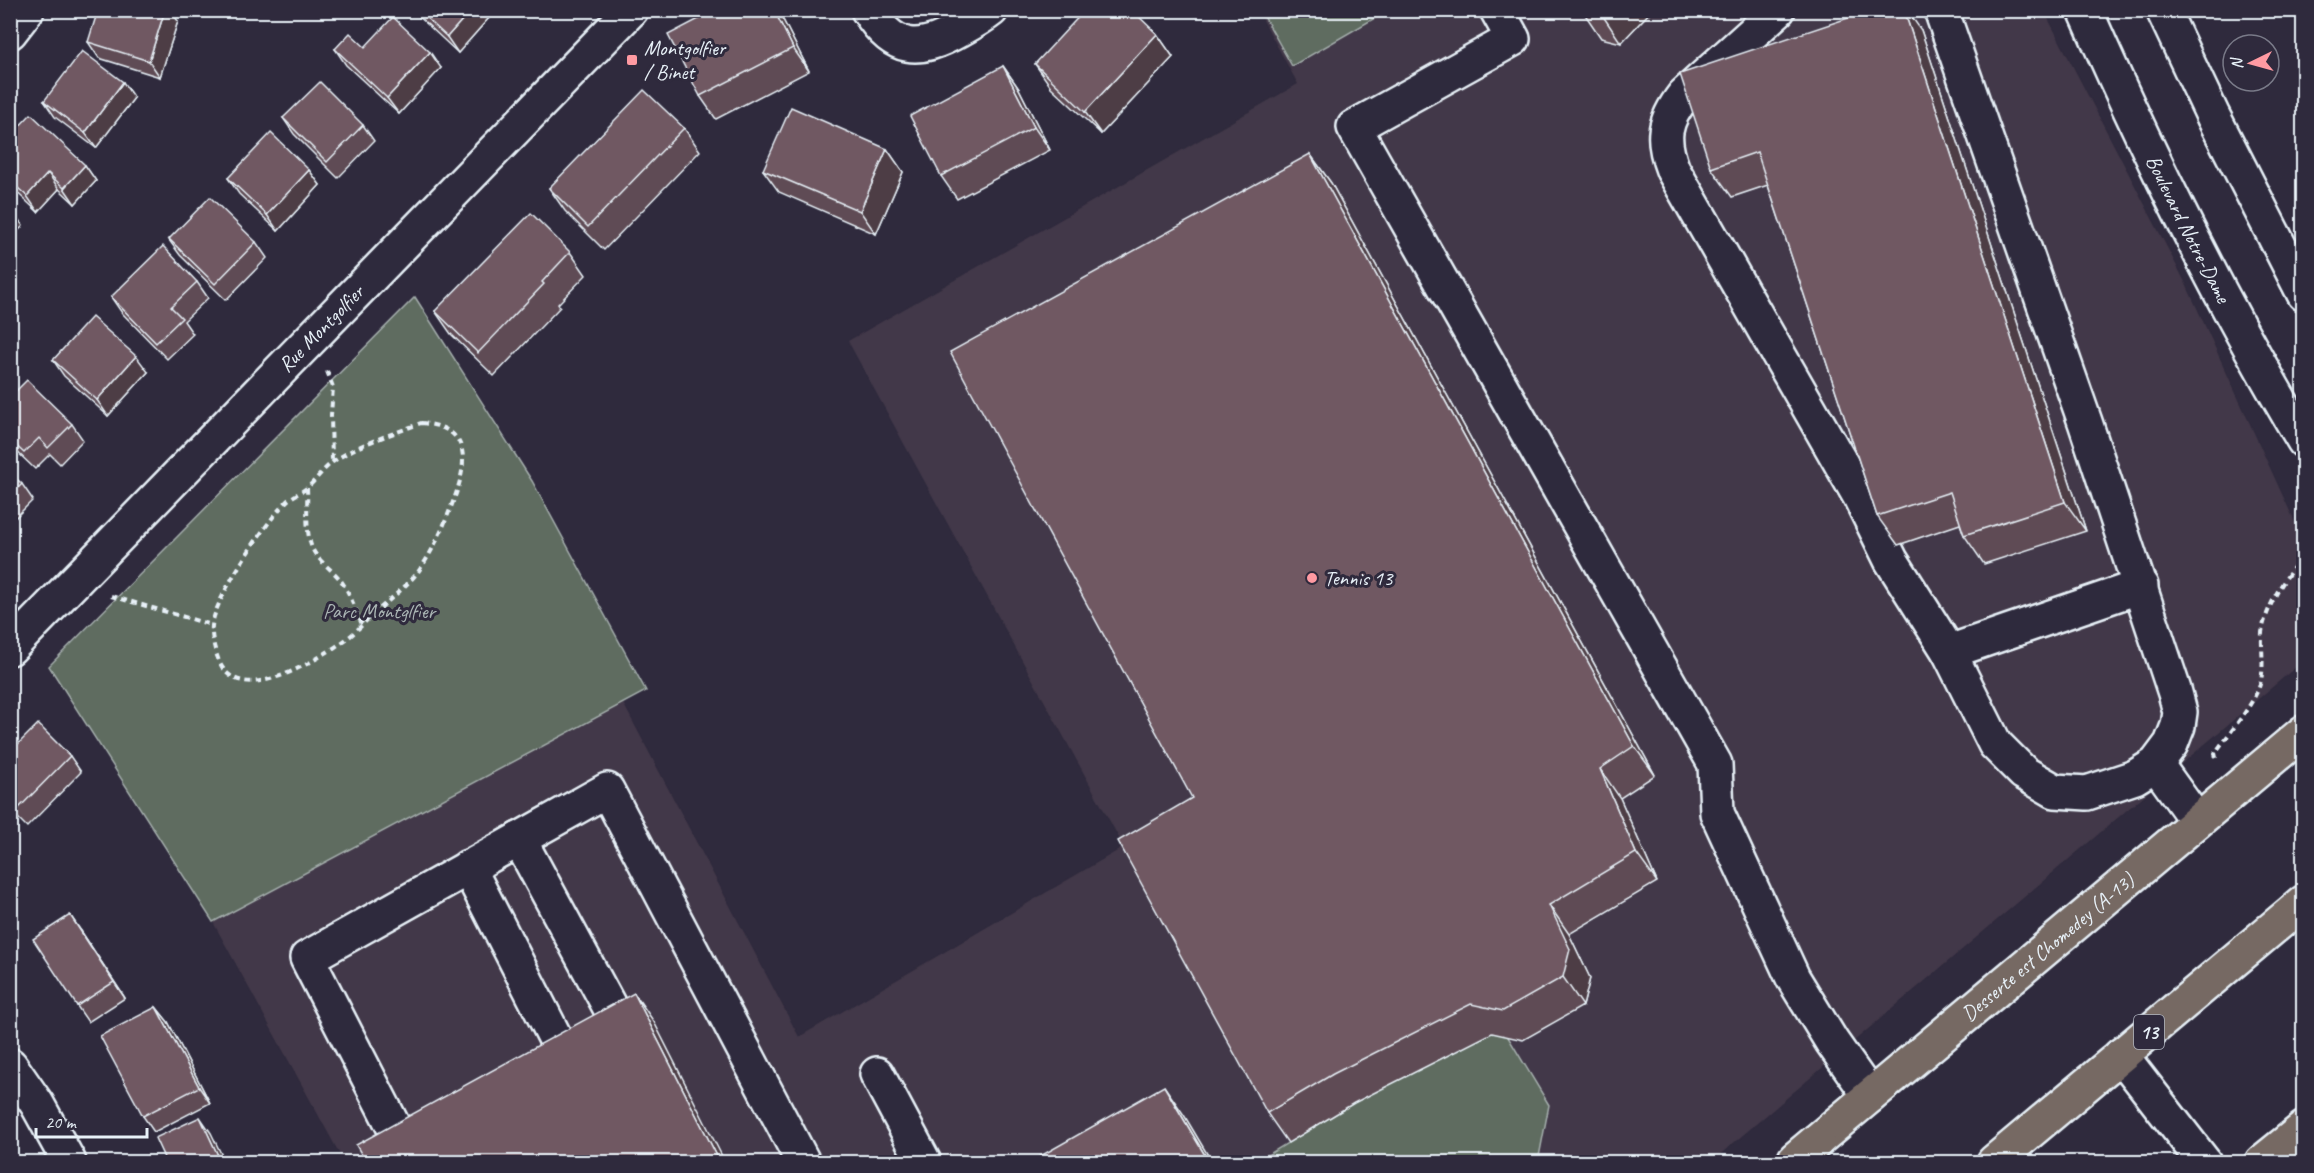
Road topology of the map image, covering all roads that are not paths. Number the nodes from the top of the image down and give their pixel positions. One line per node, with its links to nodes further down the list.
1 (27, 10): 10 (street)
2 (868, 10): 3 (street)
3 (992, 10)
4 (1497, 10): 27 (street)
5 (1778, 10): 15 (street)
6 (1941, 10): 13 (street)
7 (2085, 10): 12 (street, Boulevard Notre-Dame)
8 (2163, 10): 11 (street)
9 (623, 14): 14 (street, Rue Montgolfier)
10 (10, 32)
11 (2304, 294)
12 (2304, 441)
13 (2141, 586): 15 (street); 17 (street)
14 (10, 648)
15 (1949, 652): 17 (street)
16 (2304, 732): 18 (main road, Desserte est Chomedey (A-13))
17 (2156, 764): 18 (street)
18 (2197, 821): 27 (main road, Desserte est Chomedey (A-13))
19 (519, 839): 20 (street); 22 (street); 32 (street)
20 (468, 867): 24 (street); 29 (street)
21 (2304, 902): 23 (main road, 13)
22 (621, 1028)
23 (2121, 1055): 35 (main road, 13); 36 (street)
24 (565, 1057)
25 (10, 1065): 31 (street)
26 (877, 1074): 33 (street)
27 (1870, 1096): 30 (main road, Desserte est Chomedey (A-13))
28 (2304, 1128): 37 (main road)
29 (402, 1143)
30 (1806, 1152): 34 (main road, Desserte est Chomedey (A-13))
31 (69, 1162)
32 (803, 1162)
33 (924, 1162)
34 (1791, 1162)
35 (1994, 1162)
36 (2204, 1162)
37 (2262, 1162)

